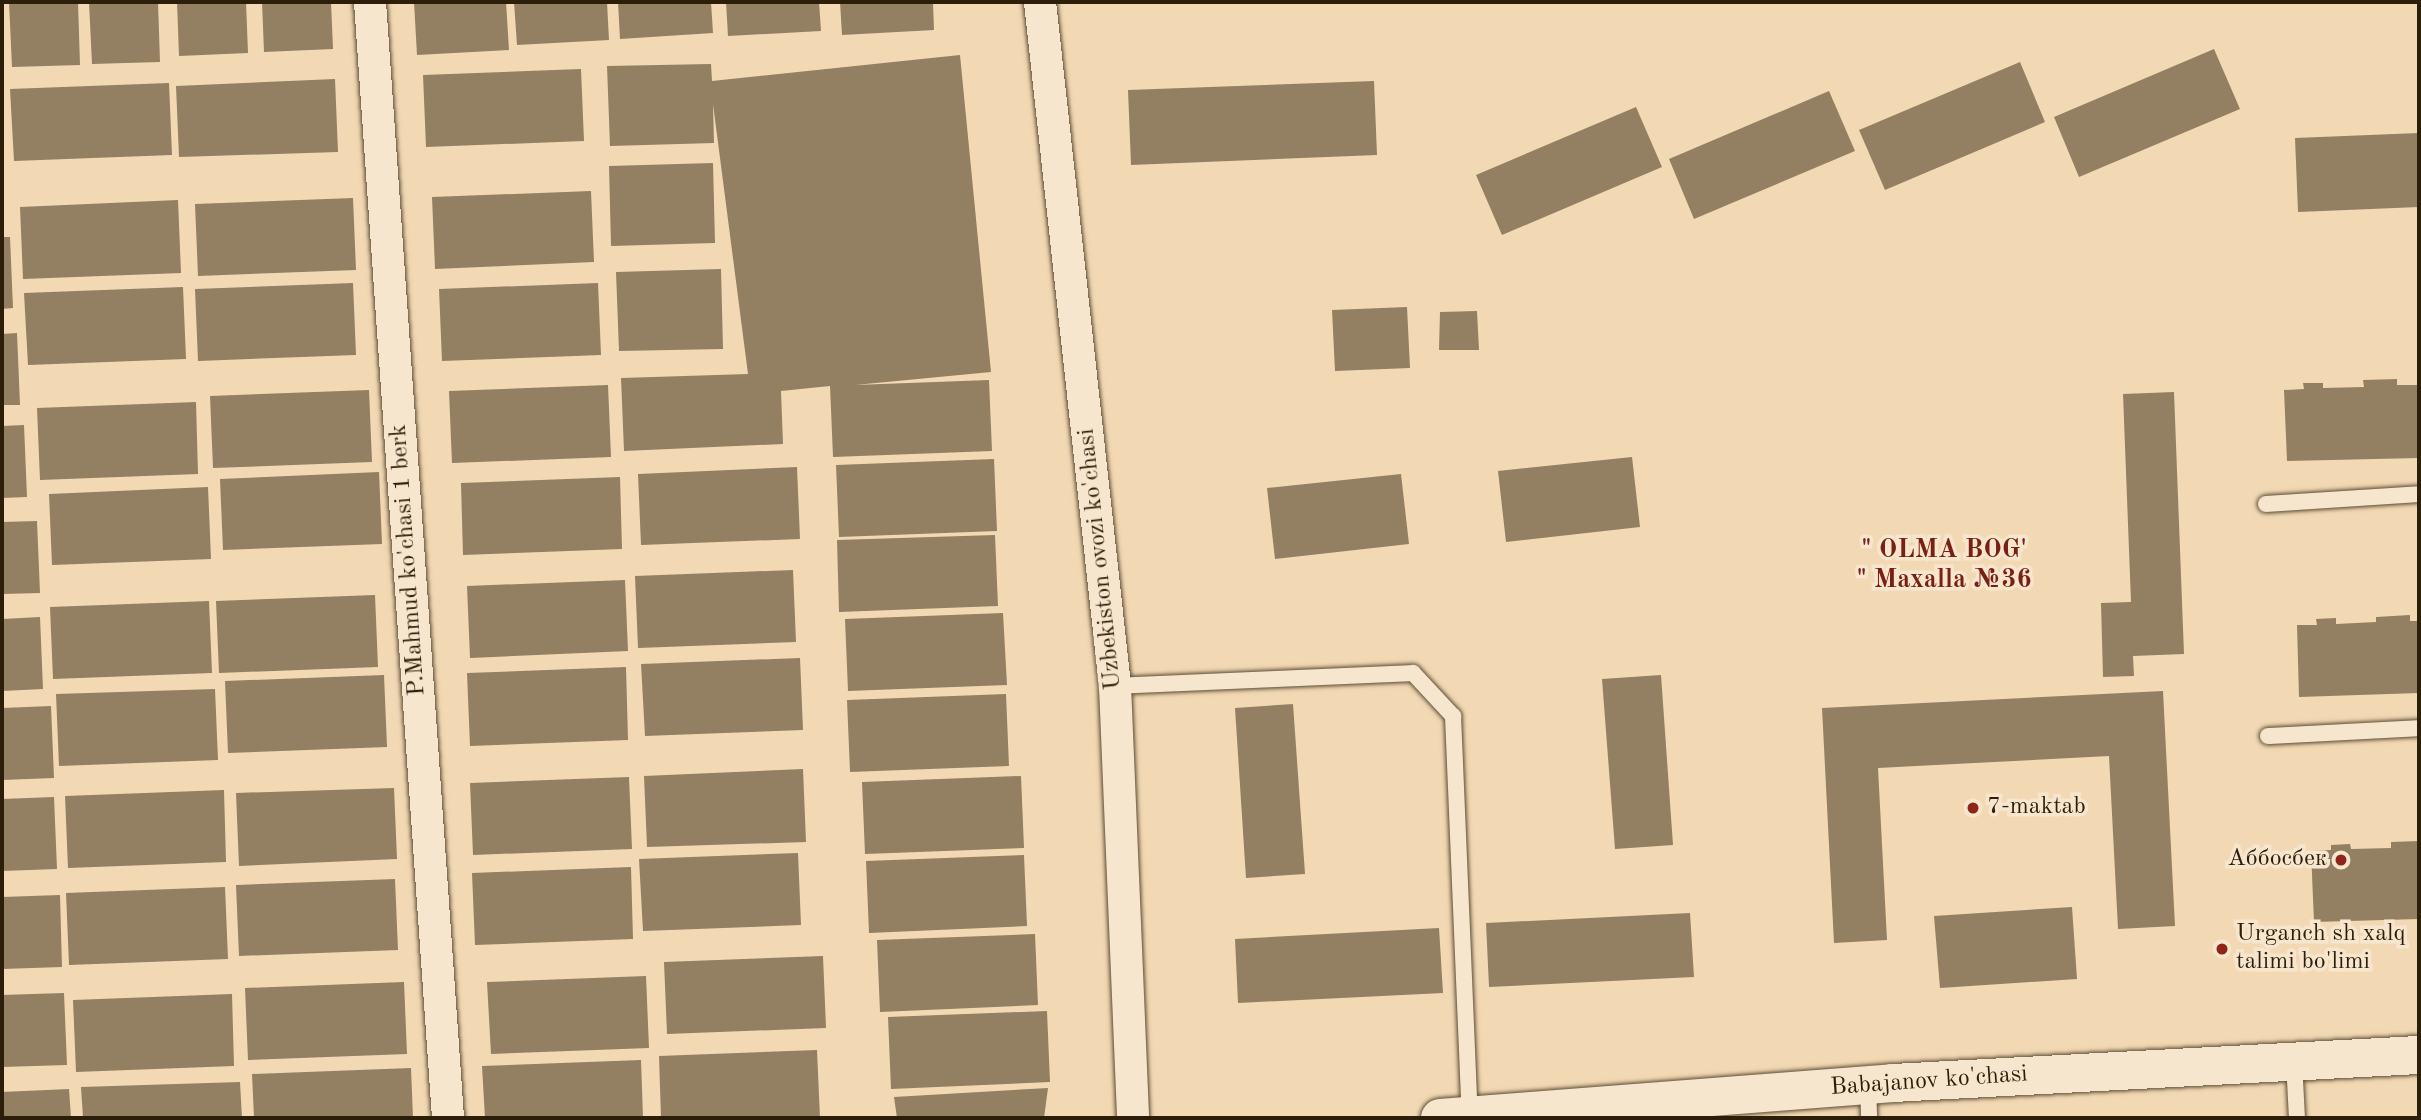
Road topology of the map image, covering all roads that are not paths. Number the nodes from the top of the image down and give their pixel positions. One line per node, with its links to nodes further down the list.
1 (370, 2): 13 (street, P.Mahmud ko'chasi 1 berk)
2 (1040, 2): 5 (street, Uzbekiston ovozi ko'chasi)
3 (2419, 494): 4 (lane)
4 (2266, 504)
5 (1115, 687): 12 (lane); 14 (street, Uzbekiston ovozi ko'chasi)
6 (2419, 728): 7 (lane)
7 (2268, 736)
8 (2419, 1055): 9 (street, Babajanov ko'chasi)
9 (2294, 1061): 10 (street, Babajanov ko'chasi); 15 (lane)
10 (1868, 1102): 11 (street, Babajanov ko'chasi)
11 (1517, 1115): 12 (street, Babajanov ko'chasi)
12 (1455, 1117)
13 (448, 1118)
14 (1133, 1118)
15 (2297, 1118)

